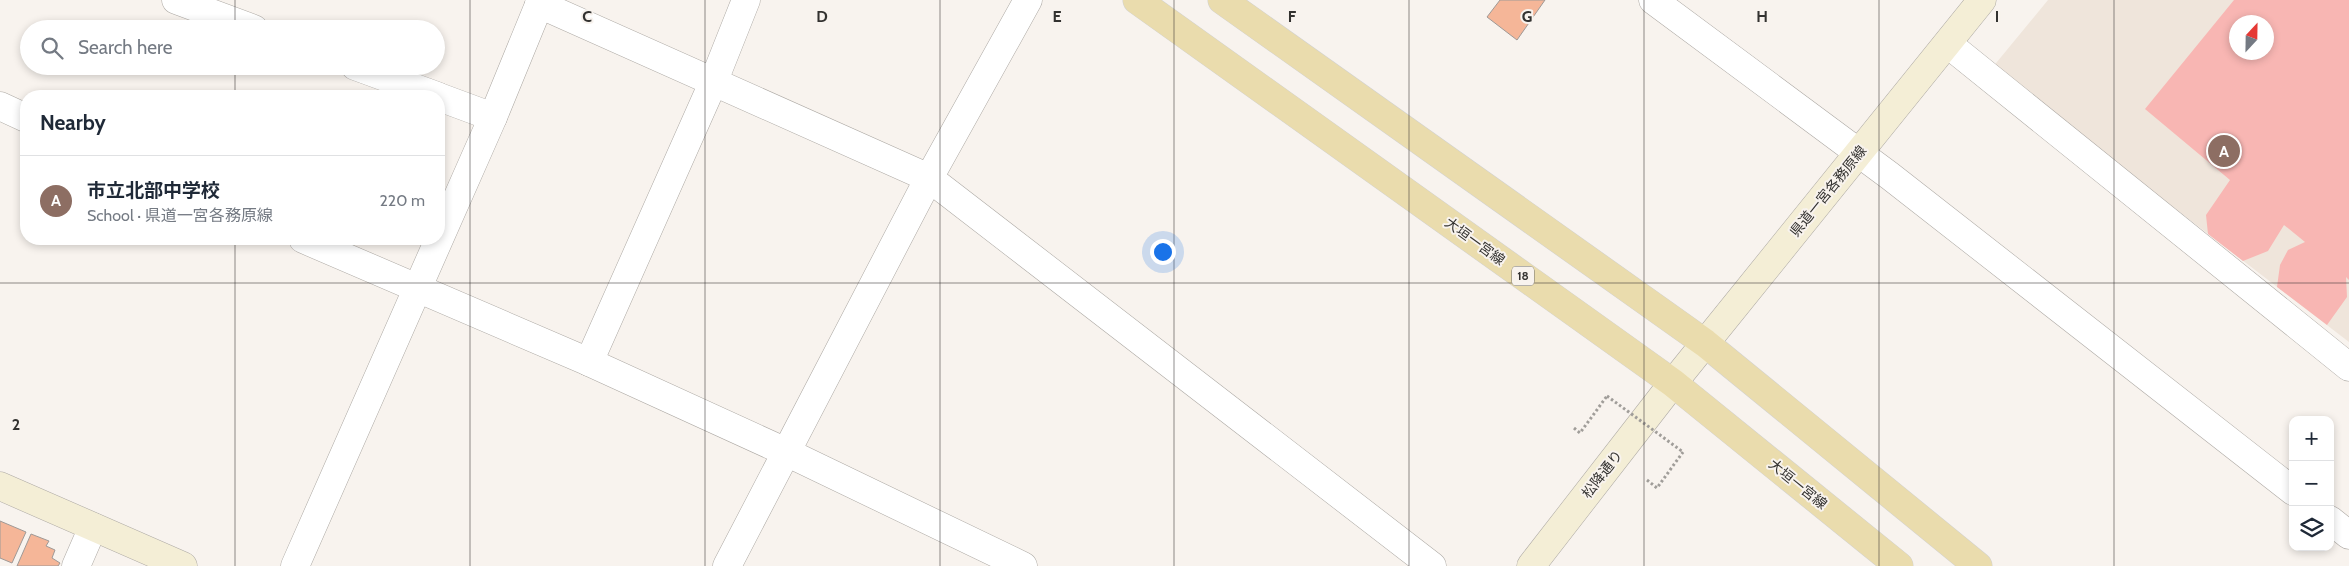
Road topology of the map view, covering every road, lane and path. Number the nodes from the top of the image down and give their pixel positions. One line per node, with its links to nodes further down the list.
1 (176, 0): 9 (street)
2 (746, 0): 12 (street)
3 (1028, 0): 19 (street)
4 (1137, 0): 27 (main road, 大垣一宮線 / 18)
5 (1222, 0): 24 (main road)
6 (1653, 0): 18 (street)
7 (1982, 0): 10 (main road, 県道一宮各務原線)
8 (540, 2): 12 (street); 17 (street)
9 (230, 20)
10 (1948, 44): 18 (main road, 県道一宮各務原線); 26 (street)
11 (380, 75): 13 (street)
12 (714, 83): 19 (street); 25 (street)
13 (419, 90)
14 (445, 100): 17 (street)
15 (0, 106): 16 (street)
16 (20, 115)
17 (493, 117): 20 (street)
18 (1858, 153): 24 (main road, 県道一宮各務原線); 32 (street)
19 (929, 178): 29 (street); 42 (street)
20 (445, 226)
21 (316, 245): 23 (street)
22 (436, 245): 23 (street)
23 (417, 289): 25 (street); 39 (street)
24 (1706, 343): 27 (main road, 県道一宮各務原線); 44 (main road)
25 (589, 362): 29 (street)
26 (2349, 367)
27 (1673, 383): 36 (main road, 大垣一宮線 / 18); 43 (main road, 松降通り)
28 (1574, 428): 30 (path, bridge)
29 (786, 452): 40 (street); 41 (street)
30 (1647, 480)
31 (0, 486): 34 (main road)
32 (2289, 488)
33 (2334, 523): 35 (street)
34 (93, 527): 37 (street); 38 (main road)
35 (2349, 535)
36 (1890, 564)
37 (76, 566)
38 (182, 566)
39 (295, 566)
40 (727, 566)
41 (1023, 566)
42 (1432, 566)
43 (1531, 566)
44 (1978, 566)

